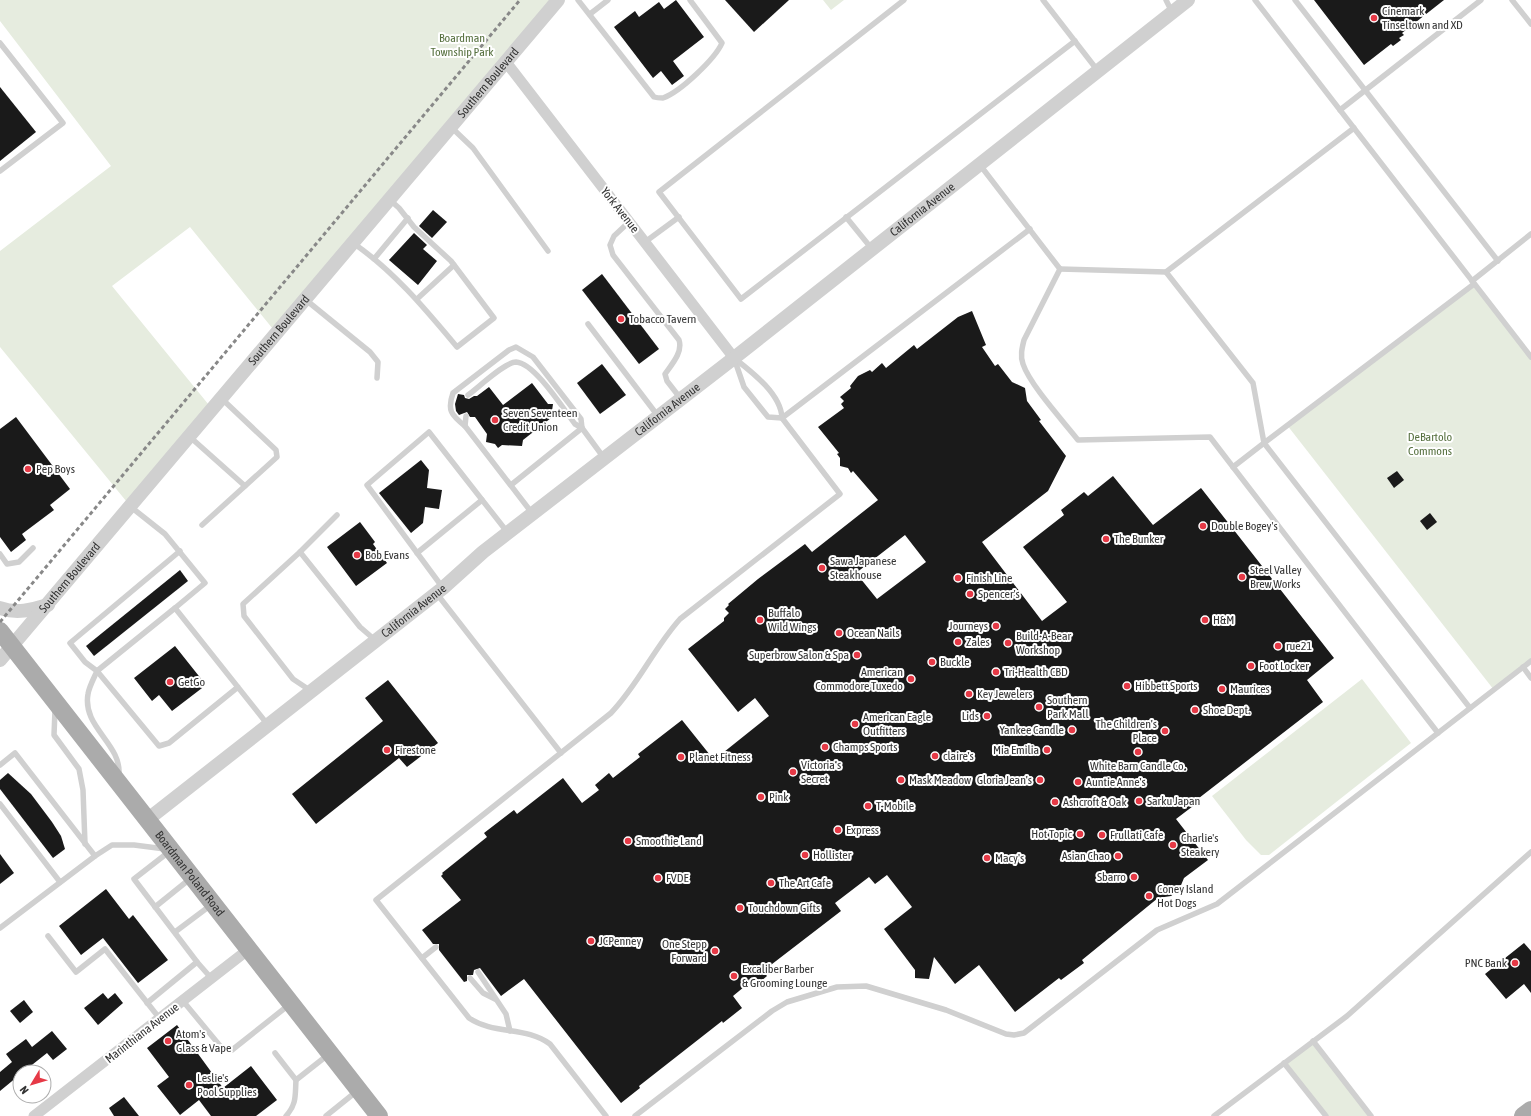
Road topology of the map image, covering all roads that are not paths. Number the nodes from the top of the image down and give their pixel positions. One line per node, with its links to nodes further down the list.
1 (558, 0): 17 (street, Southern Boulevard)
2 (578, 0): 13 (lane)
3 (608, 0): 13 (lane)
4 (690, 0): 13 (lane)
5 (904, 0): 26 (lane)
6 (1043, 0): 15 (lane)
7 (1188, 0): 12 (street, California Avenue)
8 (1256, 0): 20 (lane)
9 (1295, 0): 19 (lane)
10 (1481, 0): 19 (lane)
11 (1512, 0): 14 (lane)
12 (1169, 6): 18 (street, California Avenue)
13 (590, 14)
14 (1531, 24)
15 (1075, 41): 18 (lane); 27 (lane)
16 (0, 43): 24 (lane)
17 (506, 62): 21 (street, Southern Boulevard); 29 (street, York Avenue)
18 (1098, 71): 23 (street, California Avenue)
19 (1365, 90): 20 (lane); 37 (lane)
20 (1340, 110): 22 (lane)
21 (451, 127): 25 (street, Southern Boulevard); 35 (lane)
22 (1354, 128): 40 (lane); 41 (lane)
23 (980, 165): 30 (lane); 34 (street, California Avenue)
24 (0, 171)
25 (390, 200): 28 (lane); 33 (street, Southern Boulevard)
26 (678, 217): 27 (lane); 32 (lane)
27 (846, 217): 34 (lane)
28 (408, 218): 36 (lane); 38 (lane)
29 (630, 222): 32 (street, York Avenue); 50 (lane)
30 (1030, 229): 39 (lane); 53 (lane)
31 (1531, 234): 37 (lane)
32 (645, 242): 46 (street, York Avenue)
33 (353, 243): 36 (lane); 43 (street, Southern Boulevard)
34 (872, 249): 46 (street, California Avenue)
35 (548, 251)
36 (374, 259): 42 (lane)
37 (1498, 261): 41 (lane)
38 (454, 265): 42 (lane); 42 (lane)
39 (1060, 269): 40 (lane); 59 (lane)
40 (1166, 272): 57 (lane)
41 (1473, 282): 45 (lane); 57 (lane)
42 (417, 299)
43 (305, 300): 47 (lane); 49 (street, Southern Boulevard)
44 (588, 324): 52 (lane)
45 (1531, 357)
46 (734, 358): 50 (street, California Avenue); 53 (lane); 53 (lane)
47 (377, 378)
48 (468, 395): 55 (lane)
49 (222, 398): 56 (street, Southern Boulevard); 61 (lane)
50 (681, 399): 52 (street, California Avenue)
51 (466, 416): 54 (lane)
52 (658, 416): 58 (street, California Avenue)
53 (782, 418): 91 (lane)
54 (465, 426): 55 (lane); 60 (lane)
55 (582, 428): 58 (lane); 60 (lane)
56 (190, 436): 61 (lane); 63 (street, Southern Boulevard)
57 (1264, 443): 59 (lane); 88 (lane)
58 (605, 458): 64 (street, California Avenue)
59 (1233, 467): 90 (lane)
60 (511, 485): 64 (lane)
61 (245, 486): 66 (lane)
62 (482, 500): 67 (lane); 71 (lane); 71 (lane)
63 (131, 507): 69 (lane); 74 (street, Southern Boulevard)
64 (533, 514): 67 (street, California Avenue)
65 (337, 515): 70 (lane)
66 (202, 525)
67 (508, 533): 73 (street, California Avenue)
68 (33, 548): 72 (lane)
69 (180, 551): 76 (lane); 83 (lane)
70 (300, 552): 78 (lane); 86 (lane)
71 (417, 553): 73 (lane)
72 (0, 554)
73 (440, 590): 78 (street, California Avenue); 91 (lane)
74 (48, 605): 75 (street); 79 (street, Southern Boulevard)
75 (0, 608)
76 (175, 608): 83 (lane); 85 (lane)
77 (0, 630): 79 (main road, Boardman Poland Road)
78 (376, 641): 86 (street, California Avenue)
79 (12, 646): 80 (street, Southern Boulevard); 87 (main road, Boardman Poland Road)
80 (0, 660)
81 (1531, 661): 82 (lane)
82 (1523, 667): 84 (lane); 88 (lane)
83 (97, 671): 85 (lane); 93 (lane)
84 (1531, 678)
85 (238, 687): 89 (lane)
86 (311, 691): 89 (street, California Avenue)
87 (55, 702): 93 (main road, Boardman Poland Road); 96 (lane)
88 (1470, 708): 90 (lane)
89 (268, 725): 95 (street, California Avenue)
90 (1438, 733): 132 (lane)
91 (561, 752): 109 (lane)
92 (0, 766): 96 (lane)
93 (118, 783): 95 (main road, Boardman Poland Road)
94 (0, 804): 101 (lane)
95 (147, 820): 97 (main road, Boardman Poland Road)
96 (85, 844): 99 (lane)
97 (171, 850): 99 (lane); 100 (main road, Boardman Poland Road); 103 (lane)
98 (1531, 852): 120 (lane)
99 (95, 856): 101 (lane)
100 (192, 877): 102 (main road, Boardman Poland Road); 103 (lane)
101 (60, 882): 104 (lane)
102 (213, 903): 105 (lane); 108 (main road, Boardman Poland Road)
103 (155, 907): 105 (lane)
104 (0, 928)
105 (175, 932): 110 (lane)
106 (48, 936): 117 (lane)
107 (436, 947): 109 (lane)
108 (249, 949): 112 (street, Marinthiana Avenue); 116 (main road, Boardman Poland Road)
109 (422, 958): 119 (lane)
110 (197, 962): 112 (lane); 117 (lane)
111 (478, 972): 114 (lane)
112 (212, 978): 115 (street, Marinthiana Avenue)
113 (470, 978): 114 (lane)
114 (495, 1000): 119 (lane)
115 (183, 1001): 116 (lane); 118 (street, Marinthiana Avenue)
116 (292, 1002): 122 (main road, Boardman Poland Road)
117 (147, 1003): 118 (lane)
118 (160, 1019): 127 (street, Marinthiana Avenue)
119 (510, 1031): 131 (lane)
120 (1313, 1041): 123 (lane); 135 (lane)
121 (275, 1053): 124 (lane)
122 (330, 1053): 124 (lane); 125 (main road, Boardman Poland Road)
123 (1284, 1063): 133 (lane); 134 (lane)
124 (296, 1080): 128 (lane)
125 (359, 1089): 129 (lane); 130 (main road, Boardman Poland Road)
126 (1531, 1110): 136 (main road)
127 (34, 1116)
128 (286, 1116)
129 (326, 1116)
130 (380, 1116)
131 (606, 1116)
132 (635, 1116)
133 (1214, 1116)
134 (1326, 1116)
135 (1371, 1116)
136 (1523, 1116)

